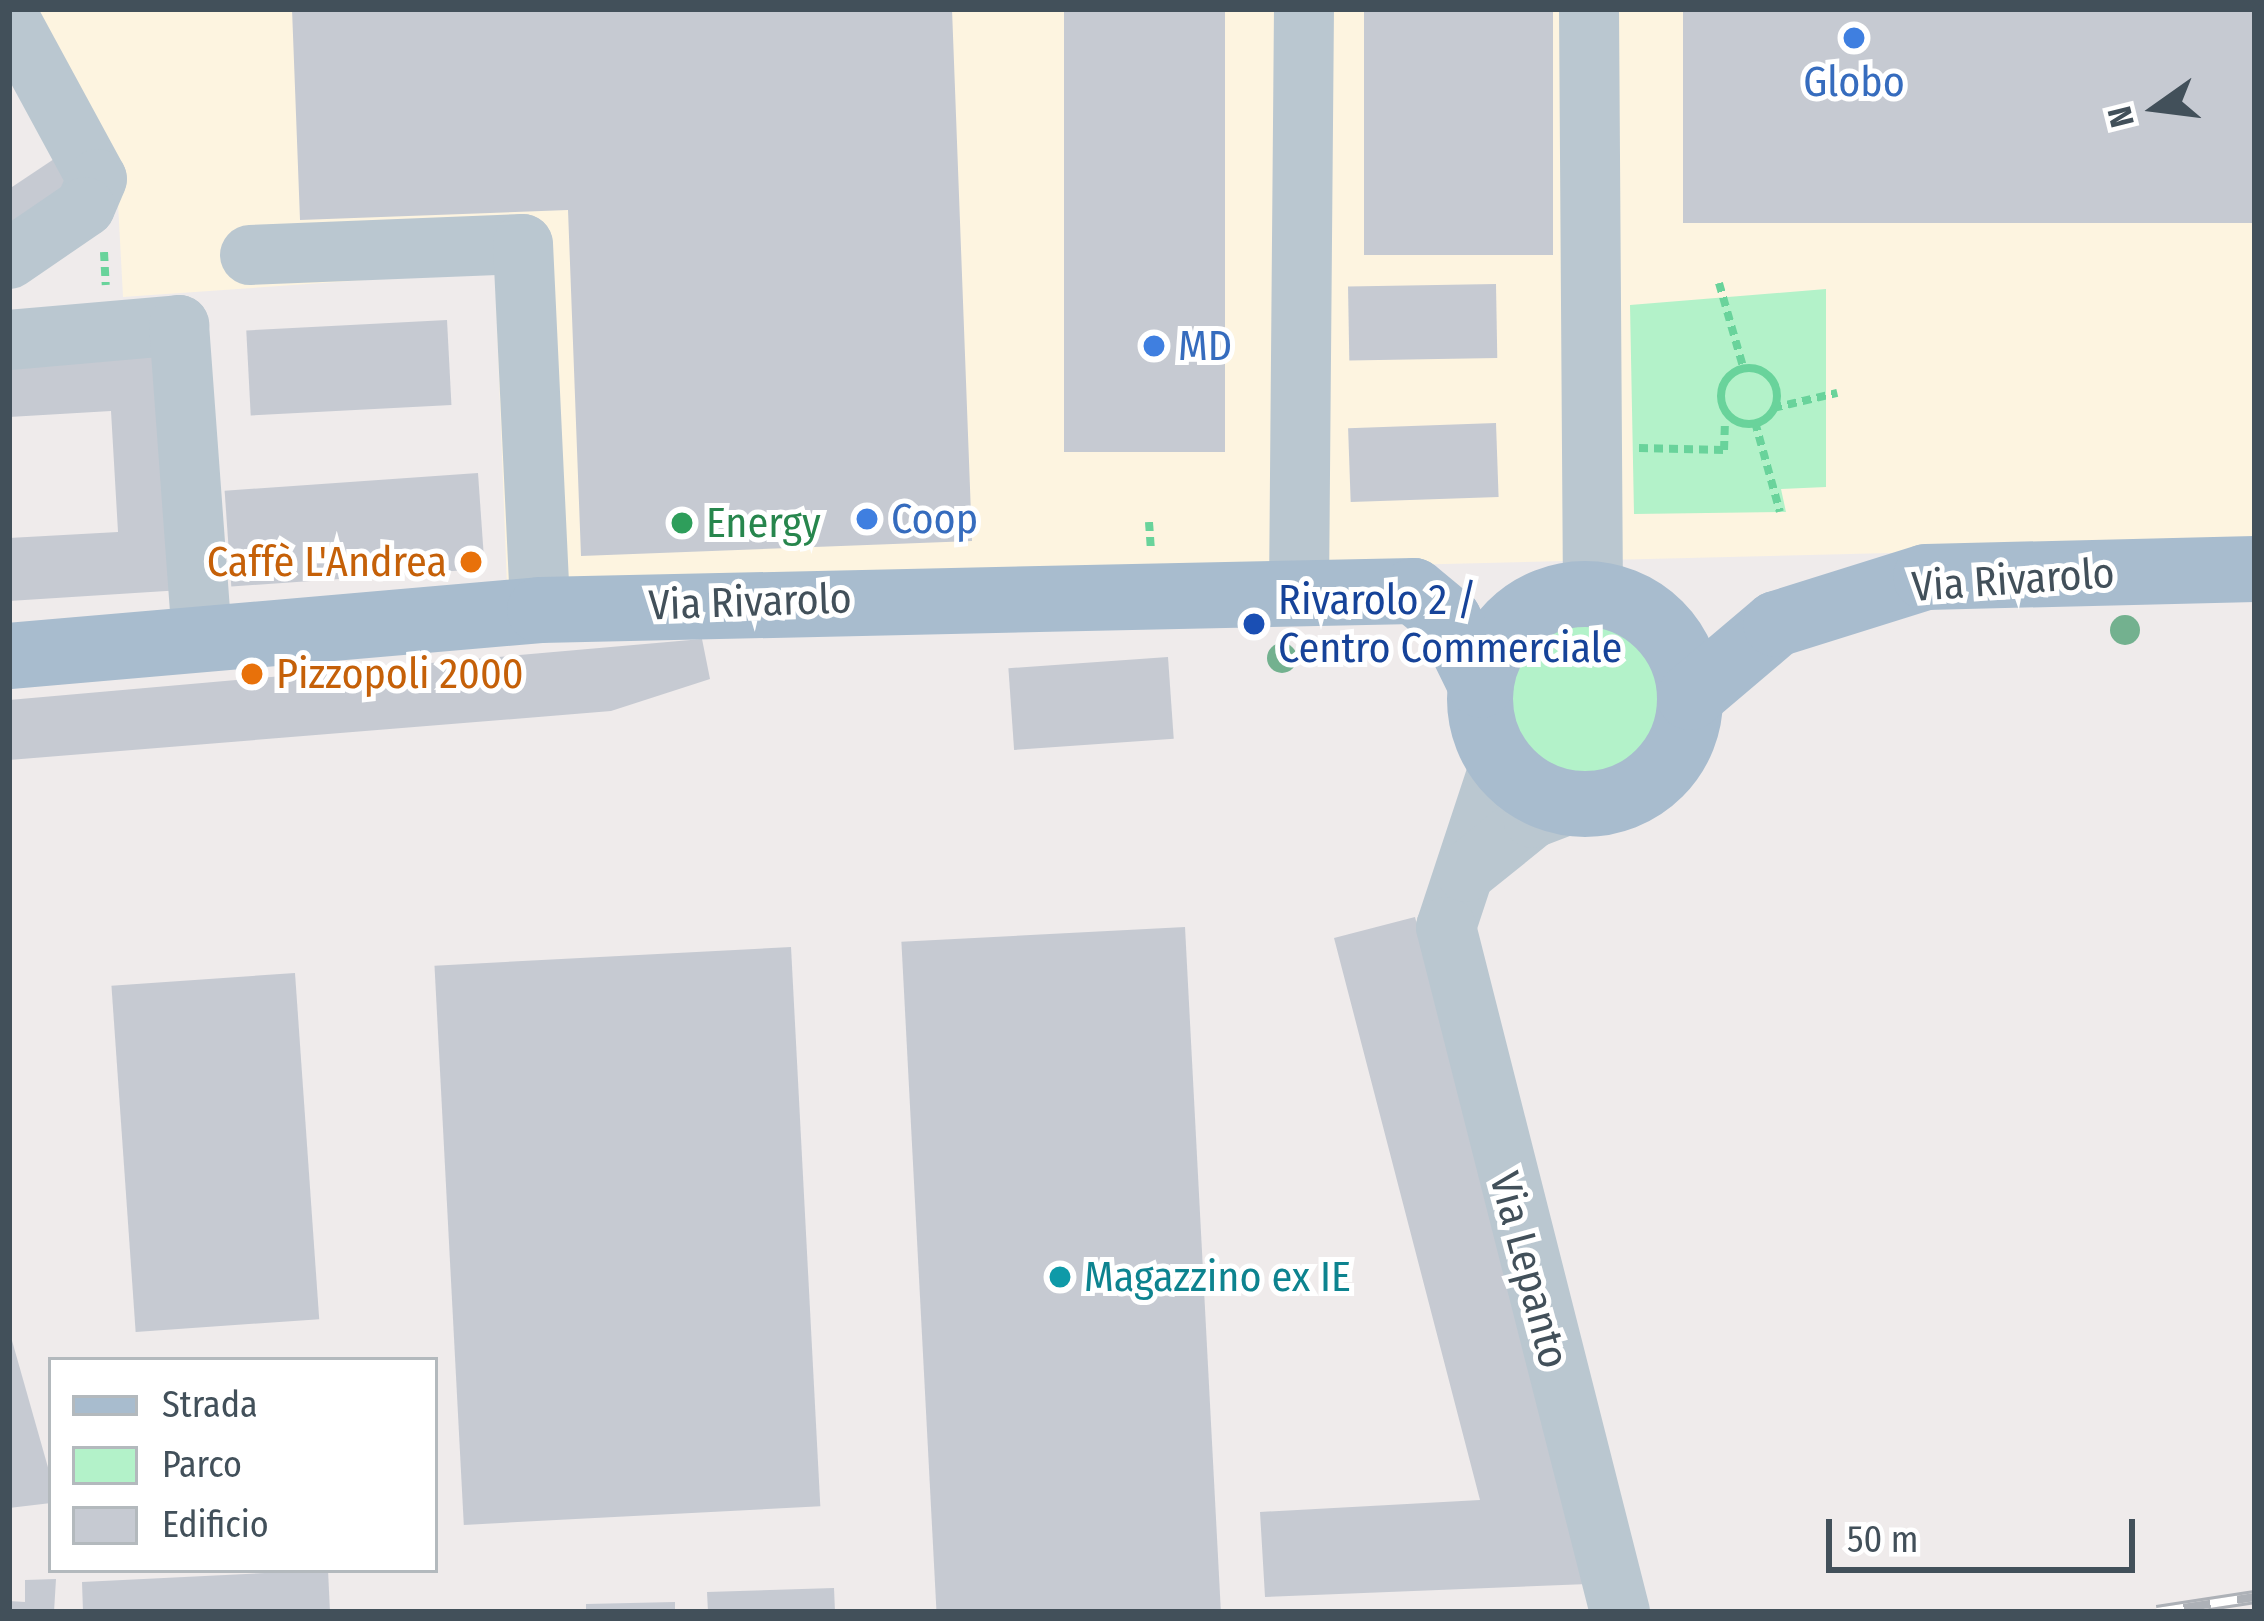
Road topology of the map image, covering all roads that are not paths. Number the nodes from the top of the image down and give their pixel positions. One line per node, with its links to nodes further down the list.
1 (1304, 9): 8 (street)
2 (1589, 9): 9 (street)
3 (9, 17): 5 (street)
4 (250, 255): 11 (street)
5 (9, 259)
6 (9, 340): 15 (street)
7 (2255, 569): 14 (main road, Via Rivarolo)
8 (1299, 592): 10 (main road, Via Rivarolo); 11 (main road, Via Rivarolo)
9 (1593, 594): 12 (main road, Via Rivarolo); 13 (main road, Via Rivarolo)
10 (1426, 597): 12 (main road, Via Rivarolo); 17 (main road)
11 (540, 610): 15 (main road, Via Rivarolo)
12 (1526, 612): 17 (main road)
13 (1654, 620): 14 (main road, Via Rivarolo); 18 (main road)
14 (1775, 624): 18 (main road, Via Rivarolo)
15 (202, 638): 16 (main road, Via Rivarolo)
16 (9, 656)
17 (1481, 685): 19 (main road)
18 (1690, 697): 20 (main road)
19 (1501, 761): 20 (main road); 21 (street)
20 (1572, 803): 21 (street)
21 (1454, 902): 22 (street, Via Lepanto)
22 (1620, 1612)

